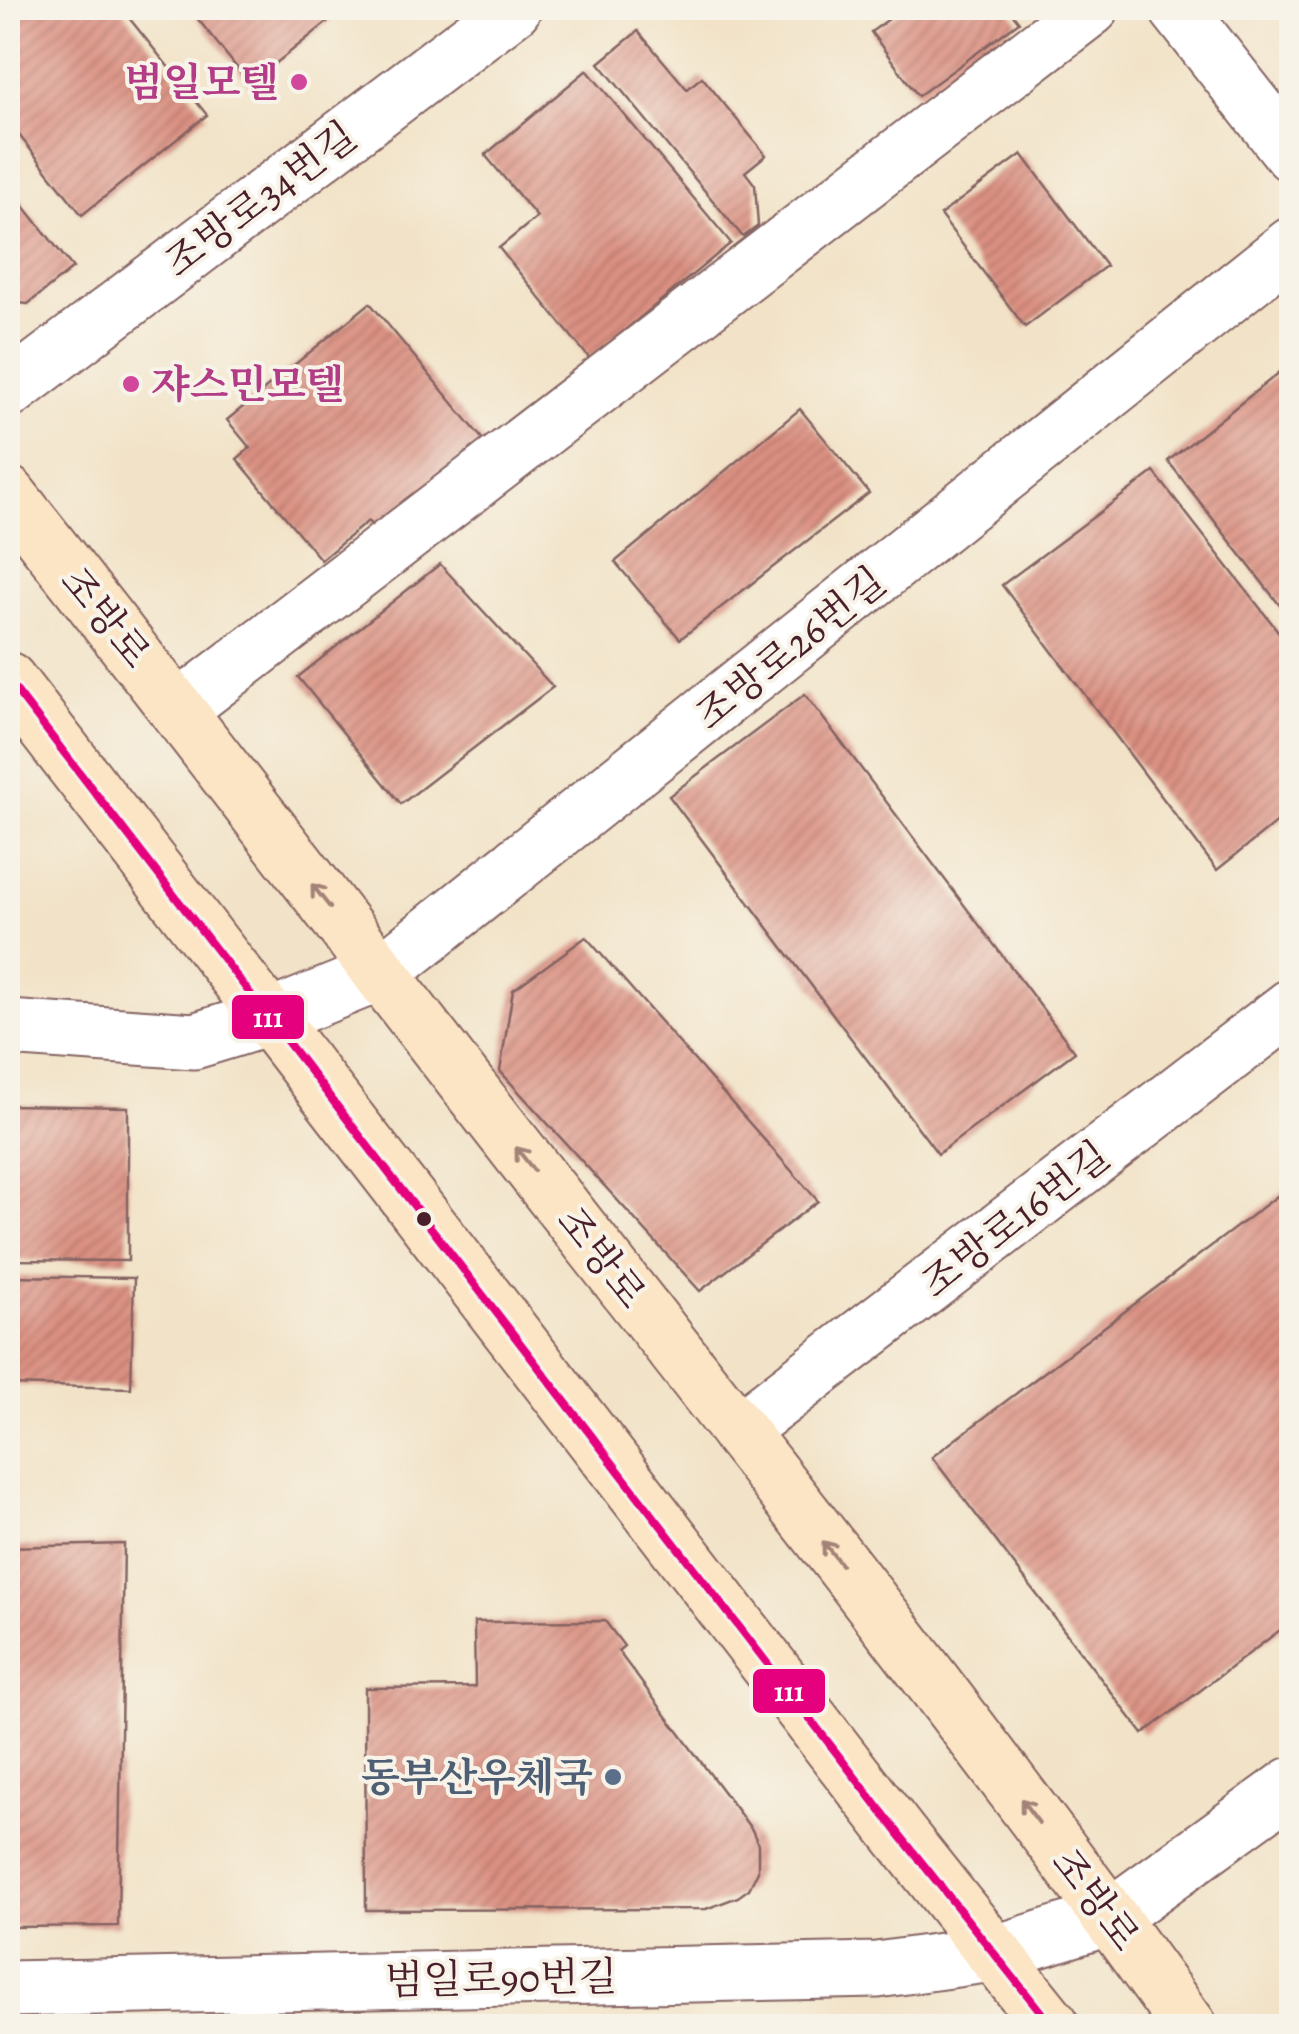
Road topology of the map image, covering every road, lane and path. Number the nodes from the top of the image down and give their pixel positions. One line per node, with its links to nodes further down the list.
1 (513, 8): 6 (street, 조방로34번길)
2 (1091, 8): 9 (street)
3 (1178, 8): 4 (street)
4 (1292, 154)
5 (1292, 245): 10 (street, 조방로26번길)
6 (8, 392)
7 (8, 494): 9 (main road, 조방로)
8 (8, 680): 12 (main road)
9 (179, 709): 10 (main road, 조방로, one-way to 9)
10 (380, 973): 12 (street, 조방로26번길); 14 (main road, 조방로, one-way to 10)
11 (1292, 1006): 14 (street, 조방로16번길)
12 (269, 1018): 13 (street, 조방로26번길); 17 (main road)
13 (8, 1028)
14 (738, 1431): 16 (main road, 조방로, one-way to 14)
15 (1292, 1785): 16 (street, 범일로90번길)
16 (1110, 1917): 17 (street, 범일로90번길); 22 (main road, 조방로)
17 (992, 1954): 18 (street, 범일로90번길); 21 (main road)
18 (8, 1989)
19 (8, 2008): 20 (street)
20 (20, 2026)
21 (1052, 2026)
22 (1189, 2026)

